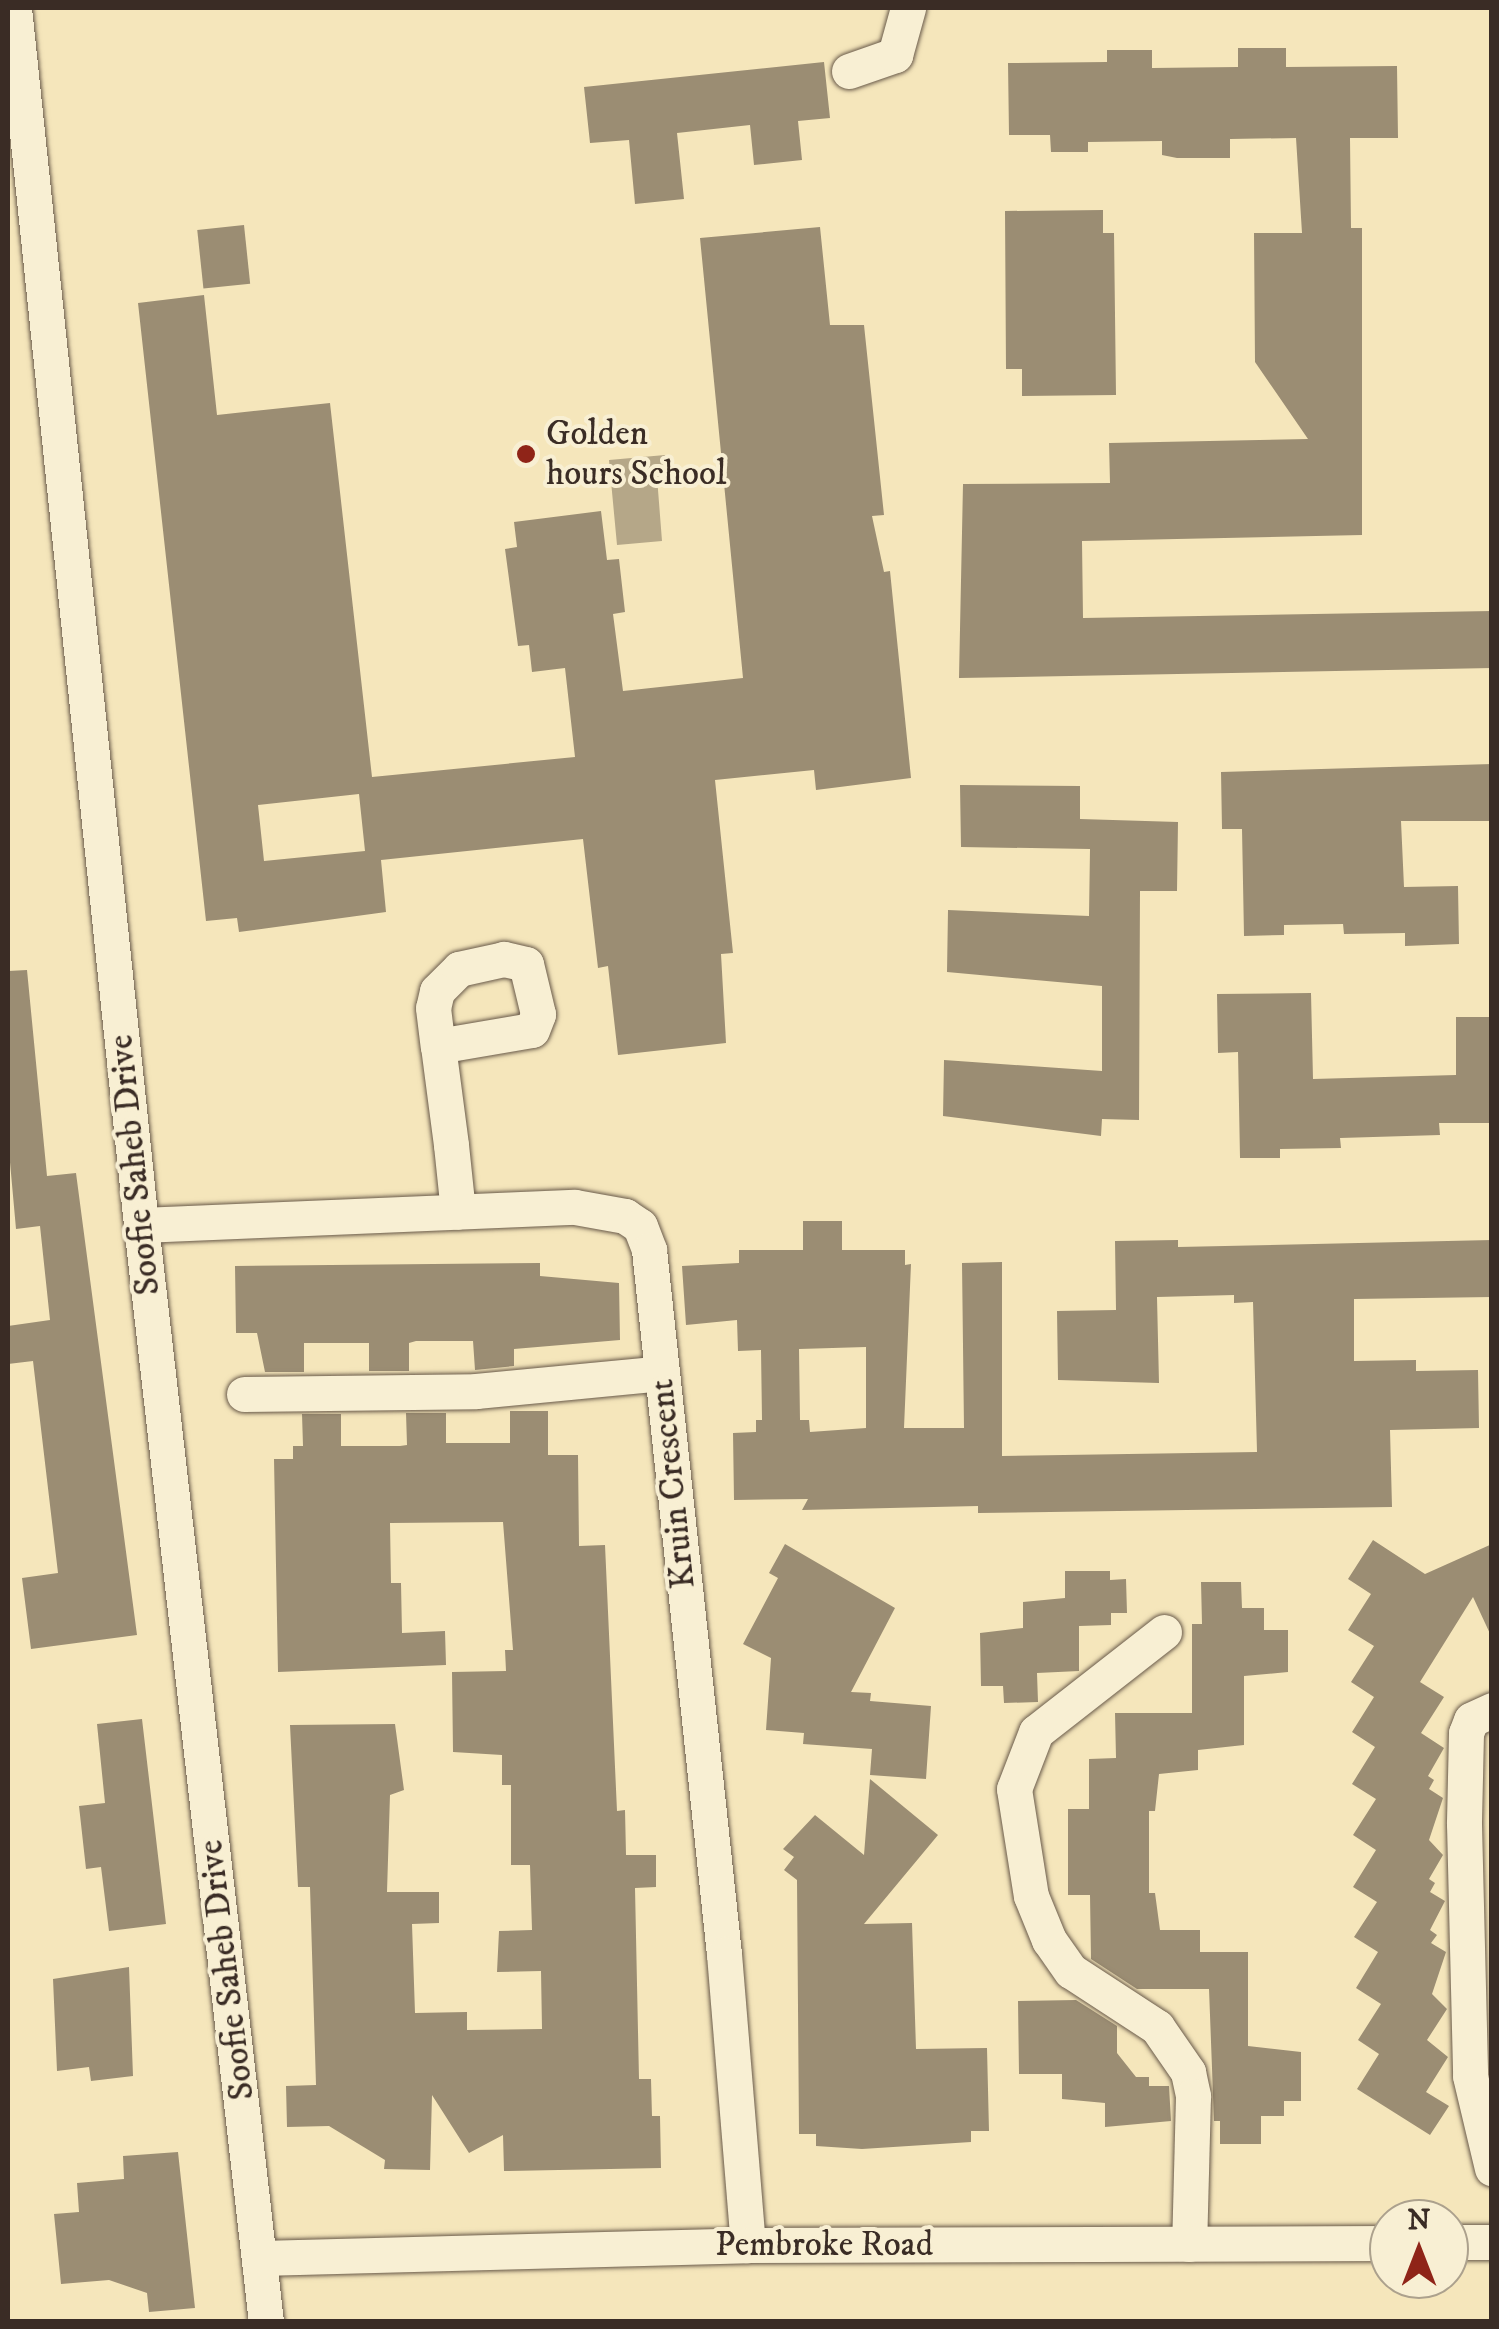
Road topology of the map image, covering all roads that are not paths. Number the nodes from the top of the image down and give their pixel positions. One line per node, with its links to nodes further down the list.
1 (14, 8): 6 (street, Soofie Saheb Drive)
2 (908, 8): 3 (street)
3 (849, 71)
4 (438, 1046): 5 (street)
5 (458, 1212): 6 (street, Kruin Crescent); 7 (street, Kruin Crescent)
6 (140, 1225): 15 (street, Soofie Saheb Drive)
7 (662, 1373): 8 (street); 14 (street, Kruin Crescent)
8 (244, 1394)
9 (1164, 1632): 13 (street)
10 (1492, 1710): 11 (street)
11 (1492, 2168)
12 (1369, 2242): 13 (street, Pembroke Road)
13 (1189, 2244): 14 (street, Pembroke Road)
14 (748, 2245): 15 (street, Pembroke Road)
15 (260, 2258): 16 (street, Soofie Saheb Drive)
16 (266, 2322)

